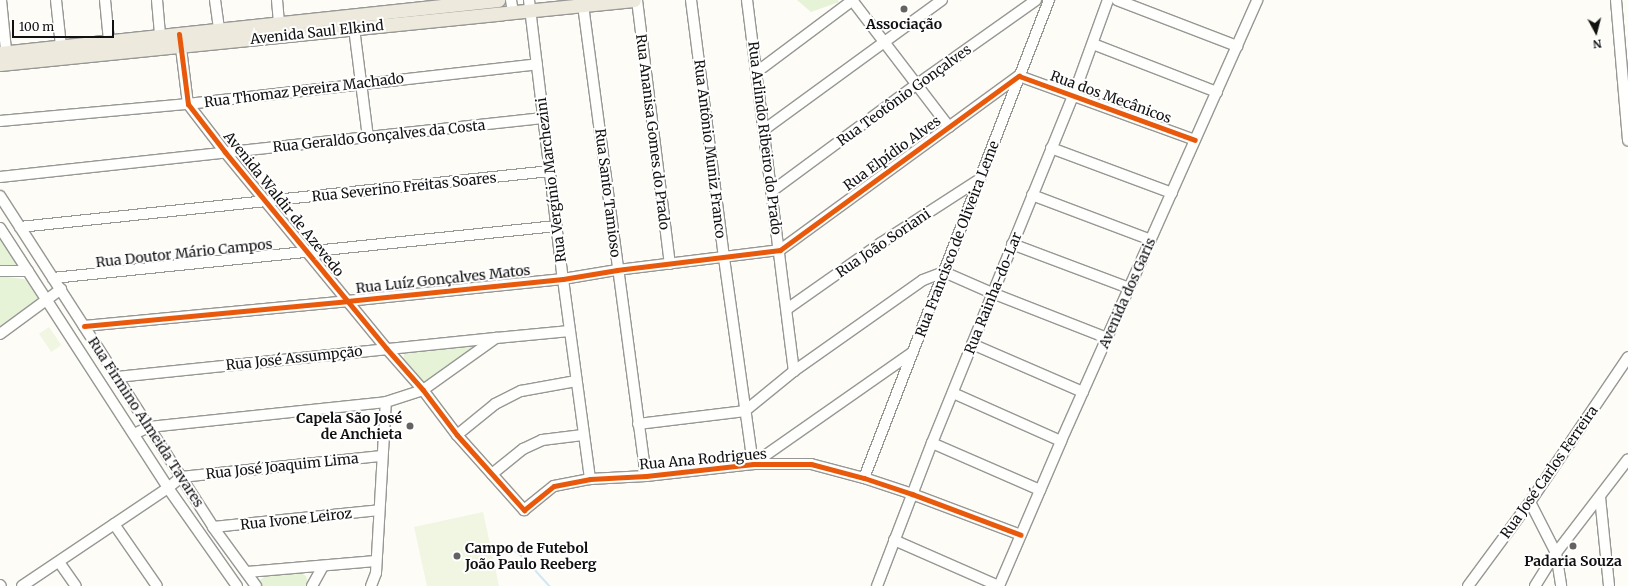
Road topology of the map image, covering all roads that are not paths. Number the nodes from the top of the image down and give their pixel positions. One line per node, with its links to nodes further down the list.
1 (1, 0): 34 (street)
2 (56, 0): 32 (street)
3 (105, 0): 29 (street)
4 (157, 0): 27 (street)
5 (215, 0): 25 (street)
6 (277, 0): 23 (street)
7 (498, 0): 22 (main road, Avenida Saul Elkind)
8 (635, 0): 20 (main road, Avenida Saul Elkind); 68 (street, Rua Ananisa Gomes do Prado)
9 (691, 0): 67 (street, Rua Antônio Muniz Franco)
10 (747, 0): 36 (street, Rua Arlindo Ribeiro do Prado)
11 (852, 0): 30 (street); 36 (street)
12 (942, 0): 30 (street)
13 (1036, 0): 39 (street, Rua Teotônio Gonçalves)
14 (1049, 0): 37 (street, Rua Francisco de Oliveira Leme)
15 (1108, 0): 31 (street, Rua Rainha-do-Lar)
16 (1116, 0): 33 (street)
17 (1258, 0): 33 (street, Avenida dos Garis)
18 (1616, 0): 49 (street)
19 (530, 5): 20 (main road, Avenida Saul Elkind); 21 (main road, Avenida Saul Elkind); 35 (street, Rua Vergínio Marchezini)
20 (583, 5): 69 (street, Rua Santo Tamioso)
21 (512, 6): 24 (main road, Avenida Saul Elkind)
22 (302, 21): 23 (main road, Avenida Saul Elkind); 26 (main road)
23 (279, 23): 25 (main road, Avenida Saul Elkind)
24 (354, 28): 26 (main road, Avenida Saul Elkind); 38 (street)
25 (218, 30): 28 (main road, Avenida Saul Elkind)
26 (302, 34): 28 (main road, Avenida Saul Elkind)
27 (160, 36): 28 (main road, Avenida Saul Elkind); 29 (main road, Avenida Saul Elkind)
28 (180, 40): 34 (main road, Avenida Saul Elkind); 42 (street)
29 (109, 41): 32 (main road, Avenida Saul Elkind)
30 (884, 42): 39 (street); 46 (street)
31 (1093, 44): 40 (street); 41 (street, Rua Rainha-do-Lar)
32 (61, 46): 34 (main road, Avenida Saul Elkind)
33 (1237, 46): 40 (street, Avenida dos Garis)
34 (4, 58)
35 (537, 64): 38 (street, Rua Thomaz Pereira Machado); 43 (street, Rua Vergínio Marchezini)
36 (758, 71): 46 (street, Rua Arlindo Ribeiro do Prado)
37 (1020, 76): 41 (street, Rua dos Mecânicos); 45 (street, Rua Elpídio Alves); 54 (street, Rua Francisco de Oliveira Leme)
38 (362, 83): 42 (street, Rua Thomaz Pereira Machado); 47 (street)
39 (916, 85): 45 (street); 55 (street, Rua Teotônio Gonçalves)
40 (1217, 92): 48 (street, Avenida dos Garis)
41 (1072, 96): 48 (street, Rua dos Mecânicos); 50 (street, Rua Rainha-do-Lar)
42 (188, 104): 44 (street, Rua Thomaz Pereira Machado); 51 (street, Avenida Waldir de Azevedo)
43 (543, 118): 47 (street, Rua Geraldo Gonçalves da Costa); 52 (street, Rua Vergínio Marchezini)
44 (0, 121)
45 (949, 127): 65 (street, Rua Elpídio Alves)
46 (765, 129): 55 (street, Rua Arlindo Ribeiro do Prado)
47 (368, 137): 51 (street, Rua Geraldo Gonçalves da Costa)
48 (1195, 140): 56 (street, Avenida dos Garis)
49 (1628, 140)
50 (1051, 148): 56 (street); 57 (street, Rua Rainha-do-Lar)
51 (225, 152): 53 (street, Rua Geraldo Gonçalves da Costa); 59 (street, Avenida Waldir de Azevedo)
52 (550, 171): 59 (street, Rua Severino Freitas Soares); 60 (street, Rua Vergínio Marchezini)
53 (0, 177)
54 (980, 179): 72 (street, Rua Francisco de Oliveira Leme); 80 (street, Rua João Soriani)
55 (772, 191): 65 (street, Rua Arlindo Ribeiro do Prado)
56 (1172, 193): 63 (street, Avenida dos Garis)
57 (1032, 195): 63 (street); 64 (street, Rua Rainha-do-Lar)
58 (0, 196): 61 (street, Rua Firmino Almeida Tavares)
59 (266, 202): 61 (street, Rua Severino Freitas Soares); 66 (street, Avenida Waldir de Azevedo)
60 (556, 226): 66 (street, Rua Doutor Mário Campos); 74 (street, Rua Vergínio Marchezini)
61 (20, 227): 73 (street, Rua Firmino Almeida Tavares)
62 (0, 228): 71 (street, Rua Firmino Almeida Tavares)
63 (1151, 240): 75 (street, Avenida dos Garis)
64 (1012, 244): 75 (street); 77 (street, Rua Rainha-do-Lar)
65 (780, 250): 67 (street, Rua Luíz Gonçalves Matos); 80 (street, Rua Arlindo Ribeiro do Prado)
66 (307, 253): 73 (street, Rua Doutor Mário Campos); 79 (street, Avenida Waldir de Azevedo)
67 (724, 258): 68 (street, Rua Luíz Gonçalves Matos); 97 (street, Rua Antônio Muniz Franco)
68 (670, 264): 69 (street, Rua Luíz Gonçalves Matos)
69 (617, 270): 74 (street, Rua Luíz Gonçalves Matos); 98 (street, Rua Santo Tamioso)
70 (0, 271): 71 (street)
71 (28, 271): 78 (street, Rua Firmino Almeida Tavares)
72 (944, 272): 77 (street); 88 (street, Rua Francisco de Oliveira Leme); 90 (street)
73 (53, 278): 76 (street, Rua Firmino Almeida Tavares)
74 (563, 279): 79 (street, Rua Luíz Gonçalves Matos); 82 (street, Rua Vergínio Marchezini)
75 (1130, 288): 85 (street, Avenida dos Garis)
76 (61, 289): 78 (street); 81 (street, Rua Firmino Almeida Tavares)
77 (992, 293): 85 (street); 86 (street, Rua Rainha-do-Lar)
78 (46, 299): 83 (street); 100 (street, Rua Firmino Almeida Tavares)
79 (347, 301): 81 (street, Rua Luíz Gonçalves Matos); 87 (street, Avenida Waldir de Azevedo)
80 (787, 309): 90 (street, Rua Arlindo Ribeiro do Prado)
81 (84, 326): 91 (street, Rua Firmino Almeida Tavares)
82 (570, 331): 84 (street, Rua José Assumpção); 92 (street, Rua Vergínio Marchezini)
83 (0, 334)
84 (496, 338): 87 (street, Rua José Assumpção); 93 (street)
85 (1107, 338): 94 (street, Avenida dos Garis)
86 (972, 344): 94 (street); 95 (street, Rua Rainha-do-Lar)
87 (386, 348): 91 (street, Rua José Assumpção); 93 (street, Avenida Waldir de Azevedo)
88 (913, 352): 107 (street); 111 (street, Rua Francisco de Oliveira Leme)
89 (1628, 357): 117 (street, Rua José Carlos Ferreira)
90 (794, 371): 97 (street)
91 (117, 377): 99 (street, Rua Firmino Almeida Tavares)
92 (576, 381): 101 (street); 102 (street, Rua Vergínio Marchezini)
93 (423, 390): 96 (street); 101 (street, Avenida Waldir de Azevedo)
94 (1083, 392): 103 (street, Avenida dos Garis)
95 (953, 393): 103 (street); 104 (street, Rua Rainha-do-Lar)
96 (386, 402): 99 (street); 105 (street)
97 (745, 411): 98 (street); 107 (street, Rua Antônio Muniz Franco)
98 (638, 424): 109 (street, Rua Santo Tamioso)
99 (149, 427): 100 (street); 110 (street, Rua Firmino Almeida Tavares)
100 (134, 434): 113 (street, Rua Firmino Almeida Tavares)
101 (457, 435): 108 (street, Avenida Waldir de Azevedo)
102 (583, 435): 108 (street); 112 (street, Rua Vergínio Marchezini)
103 (1061, 441): 114 (street, Avenida dos Garis)
104 (932, 443): 114 (street); 115 (street, Rua Rainha-do-Lar)
105 (382, 456): 110 (street, Rua José Joaquim Lima); 118 (street)
106 (1628, 460): 116 (street)
107 (753, 464): 109 (street, Rua Ana Rodrigues); 111 (street, Rua Ana Rodrigues)
108 (492, 474): 119 (street, Avenida Waldir de Azevedo)
109 (646, 476): 112 (street, Rua Ana Rodrigues)
110 (181, 477): 113 (street); 121 (street, Rua Firmino Almeida Tavares)
111 (864, 478): 115 (street, Rua Ana Rodrigues)
112 (590, 480): 119 (street, Rua Ana Rodrigues)
113 (168, 488): 120 (street); 132 (street, Rua Firmino Almeida Tavares)
114 (1040, 490): 122 (street, Avenida dos Garis)
115 (912, 494): 122 (street, Rua Ana Rodrigues); 123 (street, Rua Rainha-do-Lar)
116 (1600, 497): 124 (street); 141 (street)
117 (1530, 502): 124 (street); 138 (street, Rua José Carlos Ferreira)
118 (379, 510): 121 (street, Rua Ivone Leiroz); 125 (street)
119 (524, 510)
120 (114, 524): 126 (street); 131 (street)
121 (213, 527): 128 (street, Rua Firmino Almeida Tavares)
122 (1021, 535): 137 (street, Avenida dos Garis)
123 (894, 540): 136 (street, Rua Rainha-do-Lar); 137 (street)
124 (1556, 553): 139 (street); 140 (street)
125 (376, 561): 127 (street); 135 (street)
126 (60, 562): 129 (street); 130 (street)
127 (323, 566): 128 (street); 134 (street)
128 (247, 572): 133 (street, Rua Firmino Almeida Tavares)
129 (22, 586)
130 (76, 586)
131 (157, 586)
132 (237, 586)
133 (256, 586)
134 (312, 586)
135 (371, 586)
136 (877, 586)
137 (999, 586)
138 (1468, 586)
139 (1535, 586)
140 (1560, 586)
141 (1609, 586)

